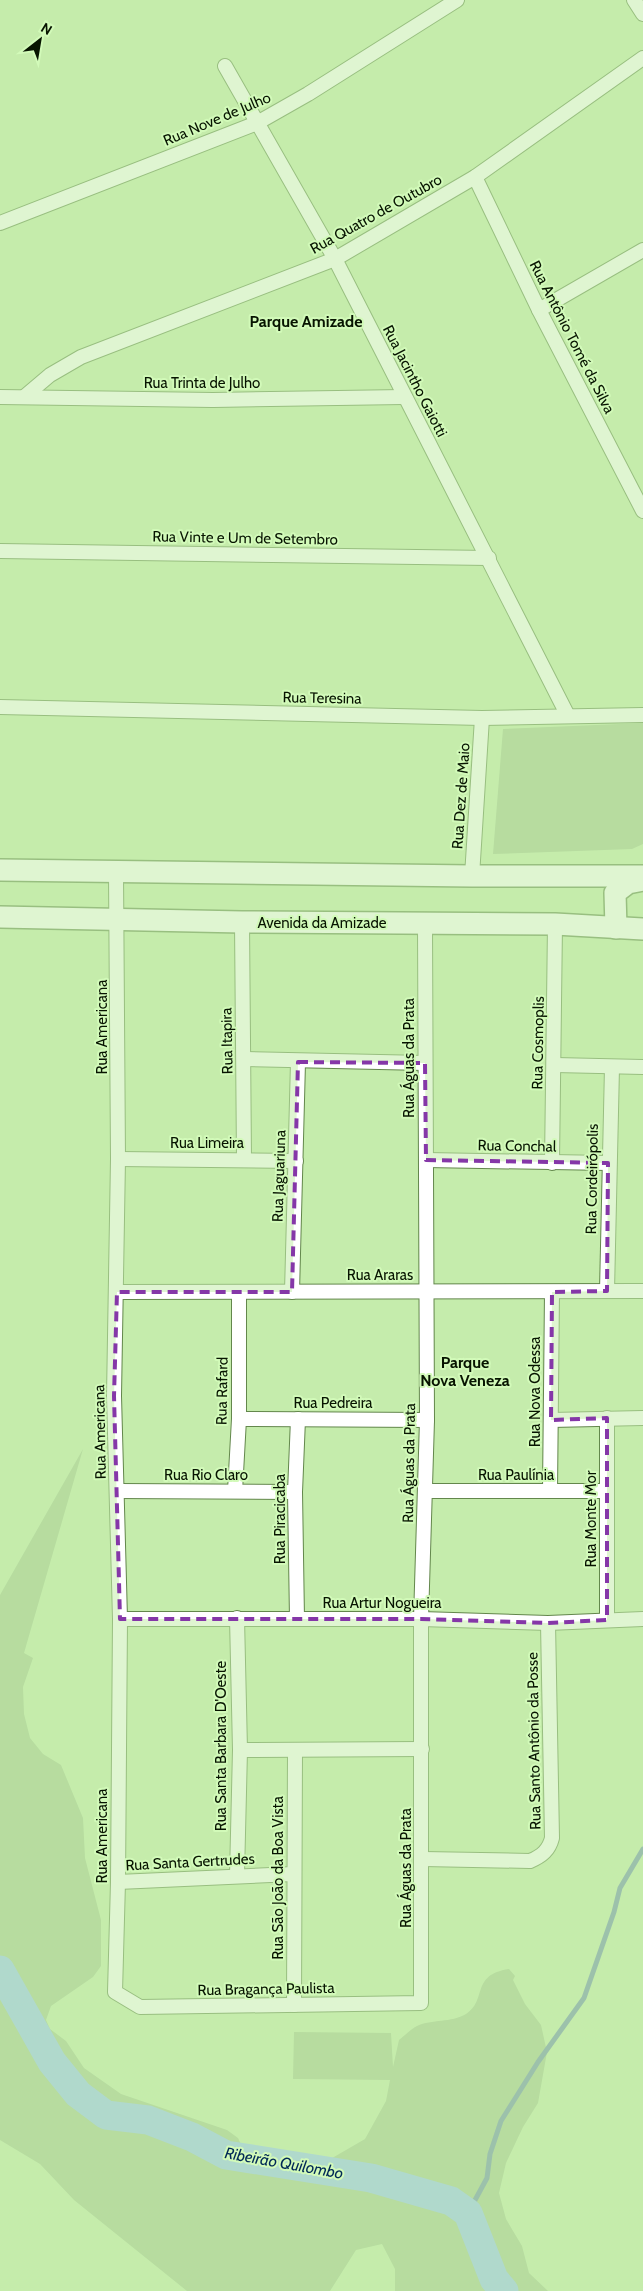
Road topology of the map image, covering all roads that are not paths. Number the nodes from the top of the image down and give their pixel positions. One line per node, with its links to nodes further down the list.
1 (457, 0): 6 (street, Rua Nove de Julho)
2 (634, 0): 3 (street)
3 (643, 14)
4 (643, 58): 7 (street, Rua Quatro de Outubro)
5 (225, 66): 6 (street, Rua Jacintho Gaiotti)
6 (257, 123): 8 (street, Rua Nove de Julho); 10 (street, Rua Jacintho Gaiotti)
7 (475, 176): 10 (street, Rua Quatro de Outubro); 11 (street, Rua Antônio Tomé da Silva)
8 (0, 223)
9 (643, 250): 11 (street)
10 (335, 259): 13 (street, Rua Quatro de Outubro); 14 (street, Rua Jacintho Gaiotti)
11 (539, 310): 15 (street, Rua Antônio Tomé da Silva)
12 (0, 396): 13 (street, Rua Trinta de Julho)
13 (24, 397): 14 (street, Rua Trinta de Julho)
14 (404, 397): 17 (street, Rua Jacintho Gaiotti)
15 (643, 511)
16 (0, 551): 17 (street, Rua Vinte e Um de Setembro)
17 (489, 558): 20 (street, Rua Jacintho Gaiotti)
18 (0, 708): 21 (street, Rua Teresina)
19 (643, 715): 20 (street, Rua Teresina)
20 (568, 716): 21 (street, Rua Teresina)
21 (482, 718): 24 (street, Rua Dez de Maio)
22 (0, 870): 23 (main road)
23 (116, 872): 24 (main road); 28 (street, Rua Americana)
24 (472, 876): 25 (main road)
25 (643, 876)
26 (643, 880): 32 (main road)
27 (0, 917): 28 (main road, Avenida da Amizade)
28 (118, 919): 29 (main road, Avenida da Amizade); 40 (street, Rua Americana)
29 (242, 922): 30 (main road, Avenida da Amizade); 34 (street, Rua Itapira)
30 (425, 924): 31 (main road, Avenida da Amizade); 36 (street, Rua Águas da Prata)
31 (555, 924): 32 (main road, Avenida da Amizade); 37 (street, Rua Cosmoplis)
32 (616, 928): 33 (main road, Avenida da Amizade)
33 (643, 929)
34 (244, 1059): 35 (street); 41 (street, Rua Itapira)
35 (298, 1062): 36 (street); 43 (street, Rua Jaguariuna)
36 (425, 1063): 42 (street, Rua Águas da Prata)
37 (555, 1065): 38 (street); 44 (street, Rua Cosmoplis)
38 (612, 1067): 39 (street); 45 (street, Rua Cordeirópolis)
39 (643, 1068)
40 (118, 1159): 41 (street, Rua Limeira); 49 (street, Rua Americana)
41 (244, 1160): 43 (street, Rua Limeira)
42 (426, 1160): 44 (street, Rua Conchal); 47 (street, Rua Águas da Prata)
43 (296, 1161): 50 (street, Rua Jaguariuna)
44 (552, 1163): 45 (street, Rua Conchal)
45 (608, 1163): 46 (street, Rua Cordeirópolis)
46 (607, 1290): 48 (street, Rua Araras); 51 (street, Rua Araras)
47 (425, 1291): 50 (street, Rua Araras); 51 (street, Rua Araras); 57 (street, Rua Águas da Prata)
48 (643, 1291)
49 (117, 1292): 52 (street, Rua Araras); 60 (street, Rua Americana)
50 (292, 1292): 52 (street, Rua Araras)
51 (552, 1292): 58 (street, Rua Nova Odessa)
52 (239, 1293): 55 (street, Rua Rafard)
53 (607, 1418): 54 (street); 58 (street); 63 (street, Rua Monte Mor)
54 (643, 1418)
55 (239, 1419): 56 (street, Rua Pedreira); 59 (street, Rua Rafard)
56 (298, 1419): 57 (street, Rua Pedreira); 64 (street, Rua Piracicaba)
57 (427, 1420): 61 (street, Rua Águas da Prata)
58 (551, 1420): 62 (street, Rua Nova Odessa)
59 (235, 1490): 60 (street, Rua Rio Claro); 64 (street, Rua Rio Claro)
60 (118, 1491): 67 (street, Rua Americana)
61 (426, 1491): 62 (street, Rua Paulínia); 66 (street, Rua Águas da Prata)
62 (550, 1491): 63 (street, Rua Paulínia)
63 (606, 1491): 70 (street, Rua Monte Mor)
64 (295, 1492): 68 (street, Rua Piracicaba)
65 (237, 1618): 67 (street, Rua Artur Nogueira); 68 (street, Rua Artur Nogueira); 73 (street, Rua Santa Barbara D'Oeste)
66 (421, 1618): 68 (street, Rua Artur Nogueira); 71 (street, Rua Artur Nogueira); 72 (street, Rua Águas da Prata)
67 (120, 1619): 78 (street, Rua Americana)
68 (298, 1619)
69 (643, 1619): 70 (street, Rua Artur Nogueira)
70 (607, 1620): 71 (street, Rua Artur Nogueira)
71 (548, 1623): 75 (street, Rua Santo Antônio da Posse)
72 (422, 1749): 74 (street); 75 (street, Rua Águas da Prata)
73 (240, 1750): 74 (street); 77 (street, Rua Santa Barbara D'Oeste)
74 (295, 1751): 76 (street, Rua São João da Boa Vista)
75 (423, 1859): 80 (street, Rua Águas da Prata)
76 (293, 1874): 77 (street, Rua Santa Gertrudes); 81 (street, Rua São João da Boa Vista)
77 (236, 1875): 78 (street, Rua Santa Gertrudes)
78 (118, 1882): 79 (street, Rua Americana)
79 (115, 1992): 81 (street, Rua Bragança Paulista)
80 (421, 2003): 81 (street, Rua Bragança Paulista)
81 (294, 2006)

